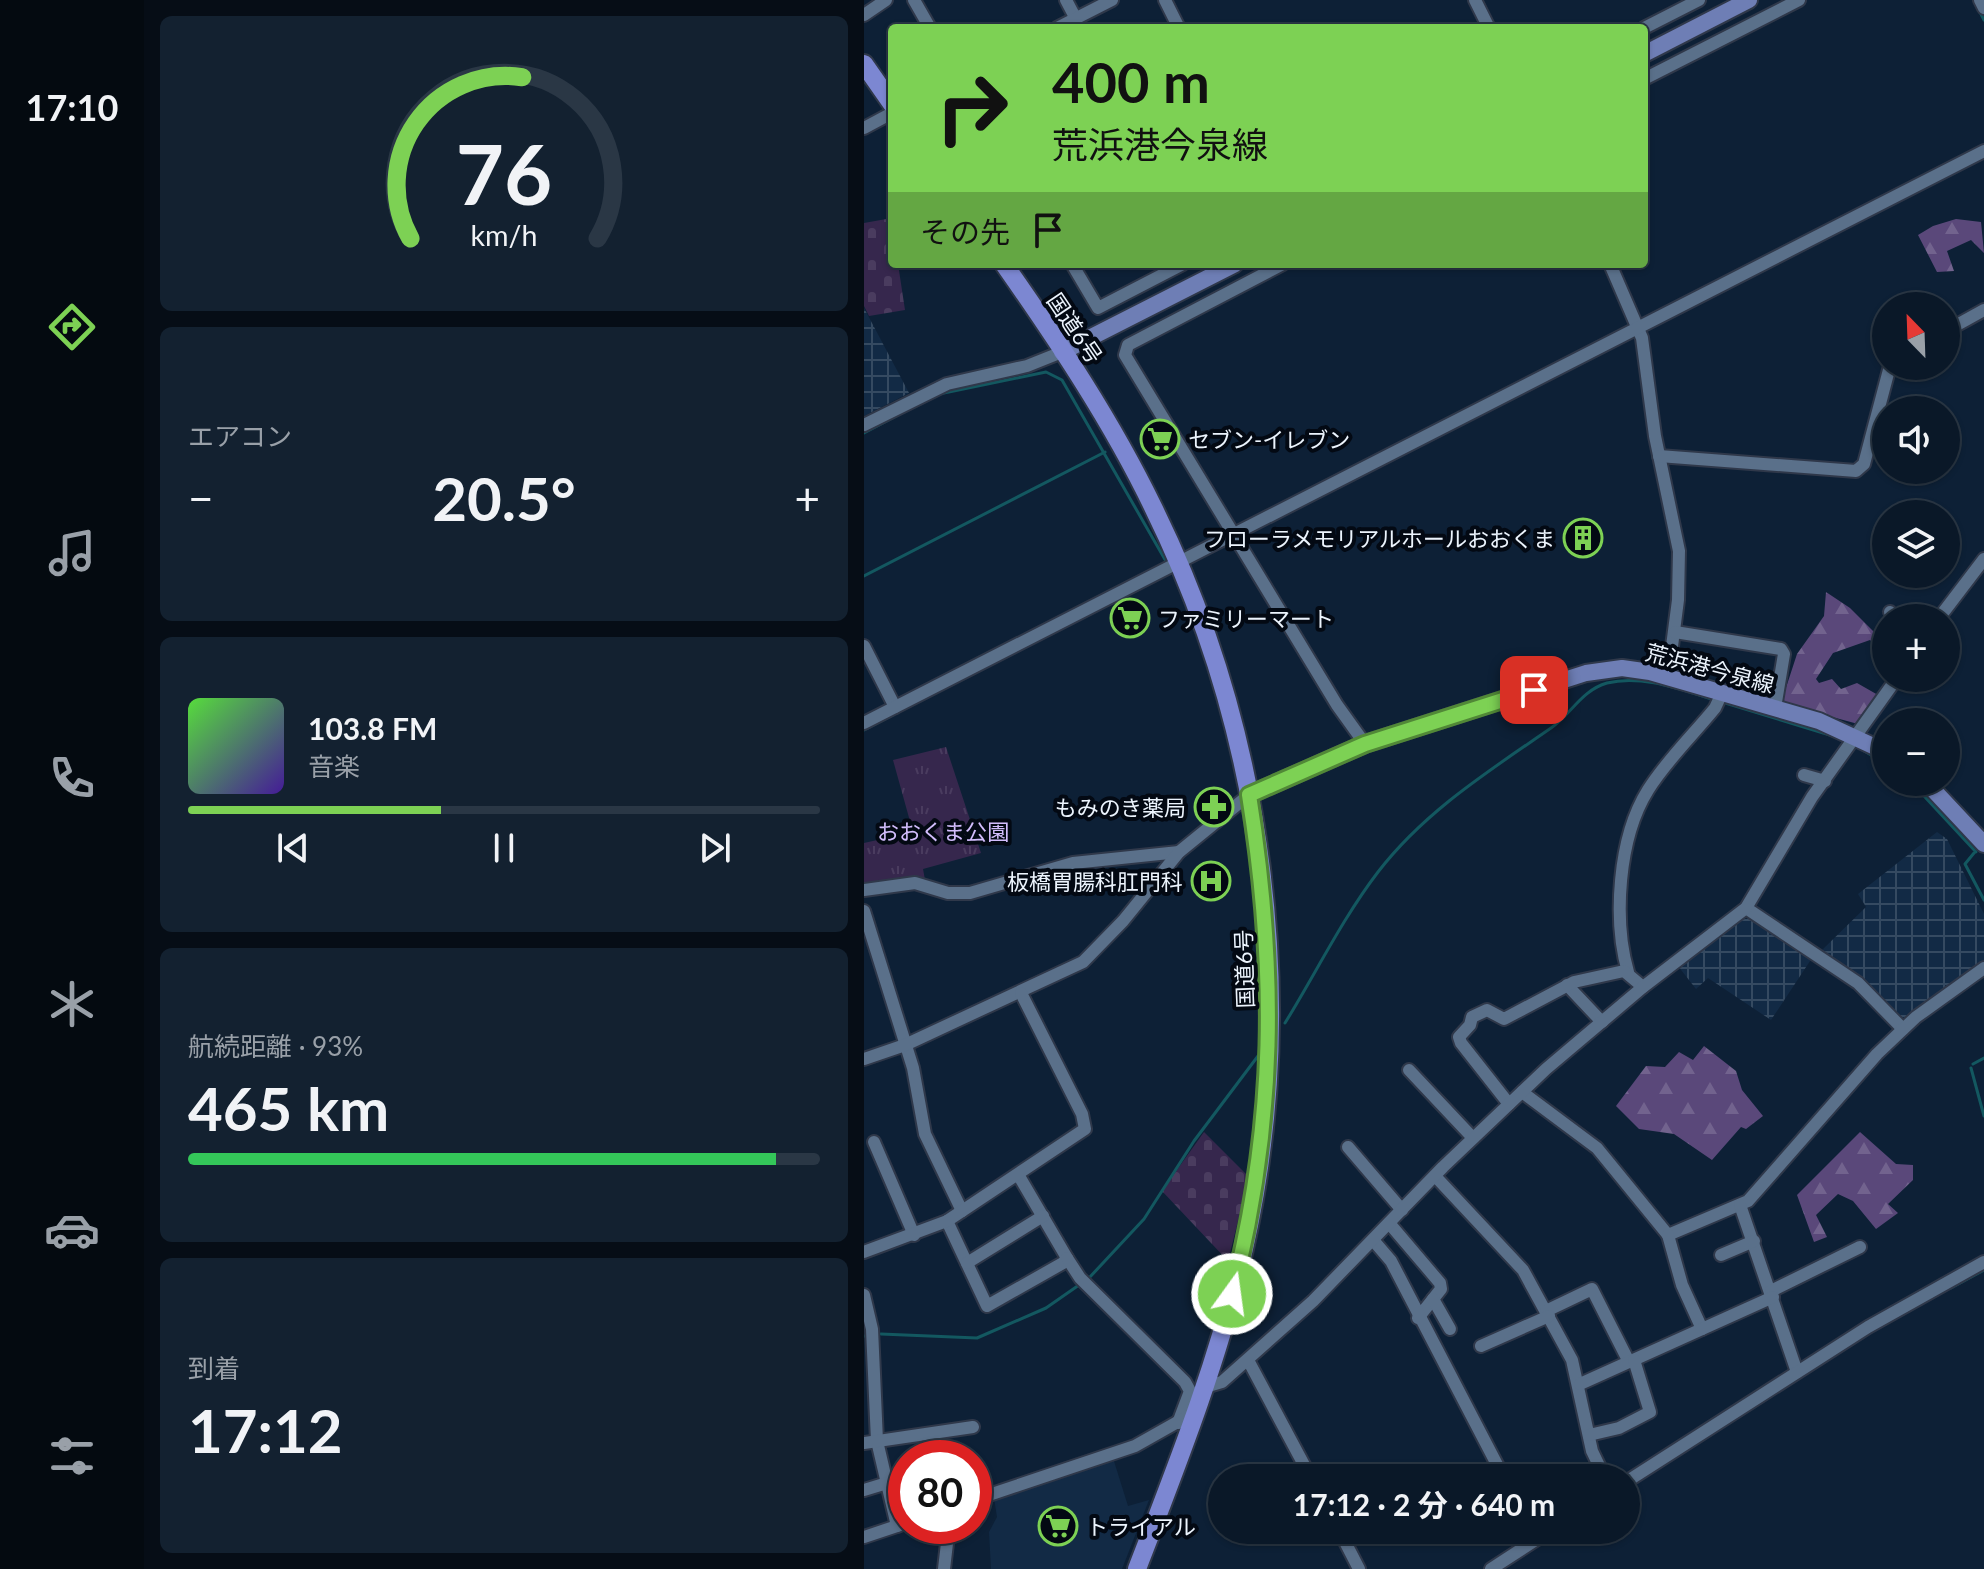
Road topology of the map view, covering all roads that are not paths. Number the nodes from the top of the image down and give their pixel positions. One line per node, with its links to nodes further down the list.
1 (886, 0): 12 (street)
2 (914, 0): 14 (street)
3 (1066, 0): 13 (street)
4 (1112, 0): 13 (street)
5 (1165, 0): 16 (street)
6 (1475, 0): 17 (street)
7 (1699, 0): 18 (street)
8 (1749, 0): 19 (main road)
9 (1799, 0): 21 (street)
10 (1980, 0): 11 (street)
11 (1984, 8)
12 (864, 15)
13 (1076, 19): 15 (street)
14 (928, 24)
15 (1066, 24)
16 (1177, 24)
17 (1487, 24)
18 (1648, 26)
19 (1648, 52)
20 (864, 64): 22 (highway)
21 (1648, 77)
22 (888, 98)
23 (888, 115): 24 (street)
24 (864, 128)
25 (1984, 151): 34 (street)
26 (1007, 268): 35 (highway, 国道6号)
27 (1074, 268): 28 (street)
28 (1175, 268)
29 (1227, 268): 35 (main road)
30 (1276, 268): 39 (street)
31 (1612, 268): 34 (street)
32 (1984, 310): 33 (street)
33 (1960, 323)
34 (1639, 327): 38 (street); 39 (street)
35 (1062, 352): 37 (street); 41 (highway, 国道6号)
36 (1886, 380): 38 (street)
37 (864, 425)
38 (1659, 456): 43 (street)
39 (1233, 535): 41 (street); 52 (street)
40 (1984, 559): 42 (street)
41 (1179, 564): 48 (street); 56 (highway, 国道6号)
42 (1950, 604)
43 (1675, 632): 45 (street); 49 (street)
44 (864, 646): 48 (street)
45 (1668, 677): 47 (main road, 荒浜港今泉線); 52 (main road, 荒浜港今泉線)
46 (1887, 692): 51 (street)
47 (1722, 693): 49 (main road, 荒浜港今泉線); 64 (street)
48 (895, 707): 50 (street)
49 (1775, 708): 51 (main road, 荒浜港今泉線)
50 (864, 723)
51 (1857, 736): 53 (main road, 荒浜港今泉線); 55 (street)
52 (1365, 744): 56 (main road, 荒浜港今泉線)
53 (1872, 744)
54 (1804, 775): 55 (street)
55 (1825, 781): 61 (street)
56 (1249, 795): 59 (street); 109 (highway, 国道6号)
57 (1939, 796): 58 (main road)
58 (1984, 844)
59 (1179, 852): 60 (street); 67 (street)
60 (864, 890)
61 (1746, 908): 66 (street); 69 (street)
62 (864, 911): 70 (street)
63 (1984, 968): 69 (street)
64 (1628, 972): 65 (street); 66 (street)
65 (1567, 985): 68 (street); 74 (street)
66 (1643, 987): 68 (street)
67 (1021, 993): 70 (street); 78 (street)
68 (1602, 1022): 73 (street)
69 (1903, 1029): 80 (street)
70 (905, 1045): 71 (street); 82 (street)
71 (864, 1059)
72 (1409, 1070): 75 (street)
73 (1522, 1092): 74 (street); 87 (street)
74 (1509, 1104): 75 (street)
75 (1473, 1138): 79 (street)
76 (874, 1142): 86 (street)
77 (1348, 1147): 81 (street)
78 (1019, 1176): 82 (street); 83 (street)
79 (1435, 1176): 81 (street); 99 (street)
80 (1740, 1205): 87 (street); 89 (street)
81 (1402, 1210): 85 (street)
82 (962, 1211): 84 (street)
83 (1043, 1216): 93 (street); 95 (street)
84 (947, 1221): 86 (street); 95 (street)
85 (1389, 1223): 88 (street); 98 (street)
86 (914, 1235): 91 (street)
87 (1668, 1235): 102 (street)
88 (1373, 1240): 100 (street); 105 (street)
89 (1754, 1241): 92 (street); 96 (street)
90 (1860, 1247): 96 (street)
91 (864, 1252)
92 (1721, 1255)
93 (1067, 1258): 95 (street); 111 (street)
94 (1984, 1262): 107 (street)
95 (967, 1263)
96 (1772, 1294): 102 (street); 107 (street)
97 (864, 1295): 104 (street)
98 (1433, 1299): 100 (street); 101 (street)
99 (1548, 1314): 103 (street); 106 (street); 108 (street)
100 (1418, 1318): 116 (street)
101 (1450, 1329)
102 (1702, 1329): 106 (street)
103 (1481, 1346)
104 (868, 1358): 114 (street)
105 (1248, 1360): 109 (street); 115 (street)
106 (1632, 1361): 108 (street); 113 (street)
107 (1797, 1372): 118 (street)
108 (1580, 1384): 113 (street)
109 (1205, 1387): 110 (highway, 国道6号)
110 (1197, 1411): 111 (street); 128 (highway, 国道6号)
111 (1178, 1423): 121 (street)
112 (973, 1427): 114 (street)
113 (1589, 1435): 117 (street)
114 (870, 1442): 119 (street)
115 (1304, 1464)
116 (1496, 1464)
117 (1600, 1464)
118 (1640, 1473)
119 (887, 1483): 120 (street)
120 (864, 1490)
121 (992, 1494)
122 (888, 1529): 123 (street)
123 (864, 1537)
124 (947, 1544): 127 (street)
125 (1346, 1544): 129 (street)
126 (1523, 1544): 130 (street)
127 (944, 1569)
128 (1137, 1569)
129 (1359, 1569)
130 (1491, 1569)

